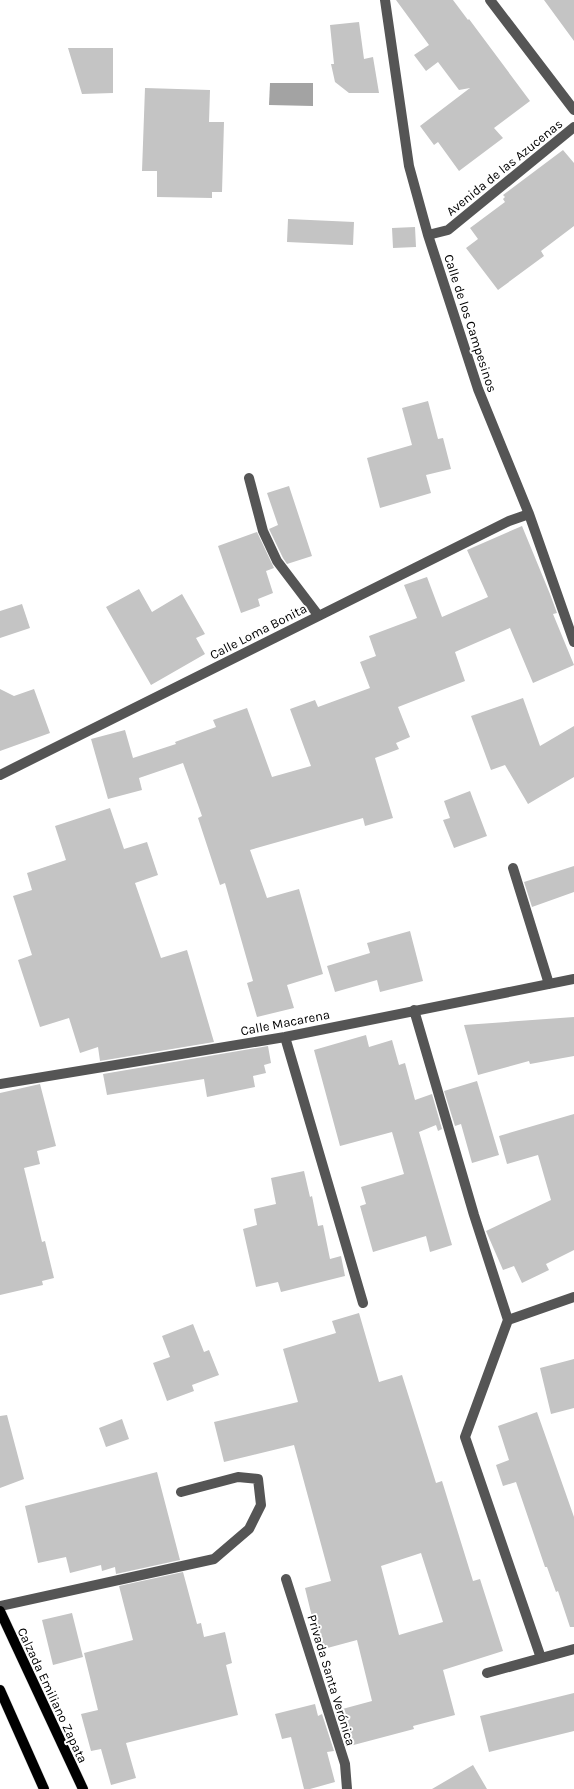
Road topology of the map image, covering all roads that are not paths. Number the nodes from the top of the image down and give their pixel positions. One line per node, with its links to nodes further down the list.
1 (385, 0): 5 (street, Calle de los Campesinos)
2 (490, 0): 3 (street)
3 (574, 110)
4 (574, 127): 5 (street, Avenida de las Azucenas)
5 (428, 235): 7 (street, Calle de los Campesinos)
6 (249, 478): 8 (street)
7 (528, 514): 8 (street, Calle Loma Bonita); 9 (street, Calle de los Campesinos)
8 (318, 615): 10 (street, Calle Loma Bonita)
9 (574, 642)
10 (0, 774)
11 (513, 868): 13 (street)
12 (574, 979): 13 (street, Calle Macarena)
13 (549, 984): 14 (street, Calle Macarena)
14 (414, 1010): 15 (street, Calle Macarena); 19 (street)
15 (285, 1037): 16 (street, Calle Macarena); 18 (street)
16 (0, 1084)
17 (574, 1297): 19 (street)
18 (363, 1303)
19 (508, 1320): 25 (street)
20 (181, 1492): 22 (street)
21 (286, 1579): 30 (street, Privada Santa Verónica)
22 (0, 1606)
23 (0, 1612): 29 (main road, Calzada Emiliano Zapata)
24 (574, 1649): 25 (street)
25 (541, 1658): 26 (street)
26 (487, 1673)
27 (0, 1690): 28 (main road)
28 (44, 1789)
29 (83, 1789)
30 (347, 1789)

